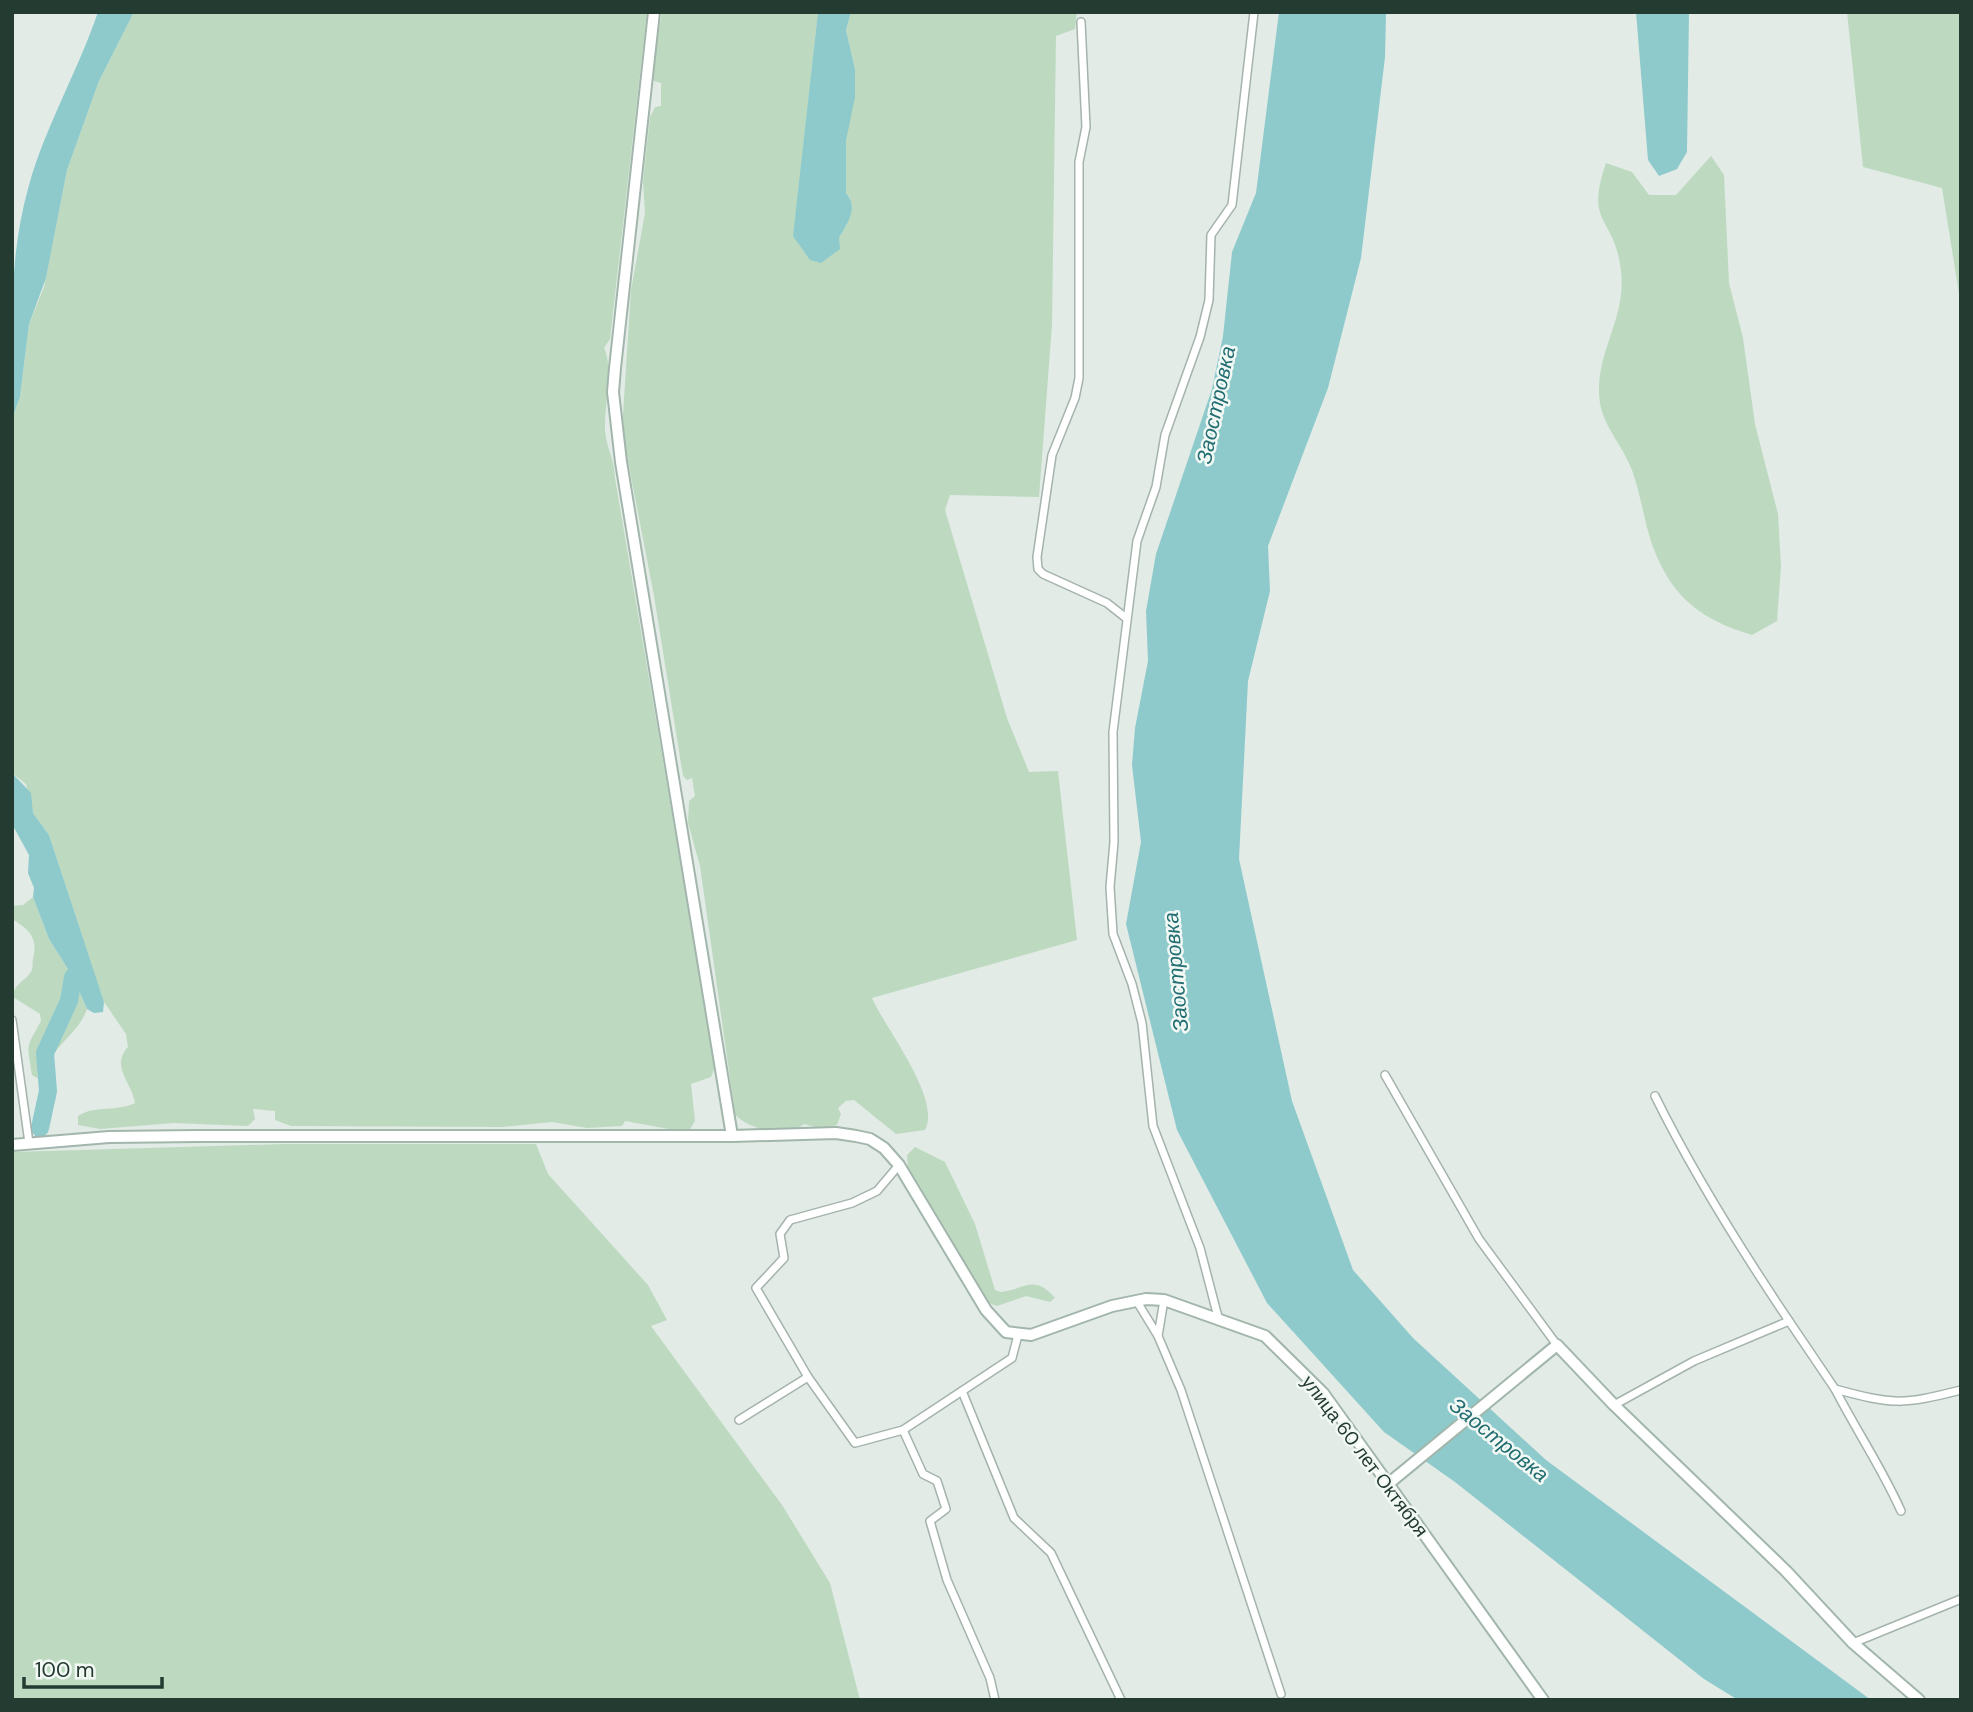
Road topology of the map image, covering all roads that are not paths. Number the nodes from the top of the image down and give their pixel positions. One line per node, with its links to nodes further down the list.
1 (654, 12): 8 (street)
2 (1255, 12): 4 (street)
3 (1081, 22): 4 (street)
4 (1126, 618): 14 (street)
5 (12, 1020): 9 (street)
6 (1385, 1075): 18 (street)
7 (1656, 1096): 15 (street)
8 (732, 1136): 9 (street); 11 (street)
9 (29, 1143): 10 (street)
10 (12, 1145)
11 (900, 1164): 16 (street); 19 (street)
12 (1136, 1300): 13 (street, улица 60 лет Октября); 16 (street, улица 60 лет Октября); 17 (street)
13 (1164, 1300): 14 (street, улица 60 лет Октября); 17 (street)
14 (1218, 1317): 26 (street, улица 60 лет Октября)
15 (1789, 1321): 20 (street); 23 (street)
16 (1018, 1335): 22 (street)
17 (1158, 1336): 30 (street)
18 (1557, 1345): 23 (street); 26 (street)
19 (808, 1377): 24 (street); 25 (street)
20 (1835, 1389): 21 (street); 27 (street)
21 (1961, 1390)
22 (962, 1391): 25 (street); 32 (street)
23 (1614, 1405): 29 (street)
24 (739, 1420)
25 (903, 1430): 31 (street)
26 (1388, 1484): 33 (street, улица 60 лет Октября)
27 (1901, 1511)
28 (1961, 1599): 29 (street)
29 (1853, 1643): 34 (street)
30 (1281, 1694)
31 (996, 1700)
32 (1121, 1700)
33 (1543, 1700)
34 (1919, 1700)

